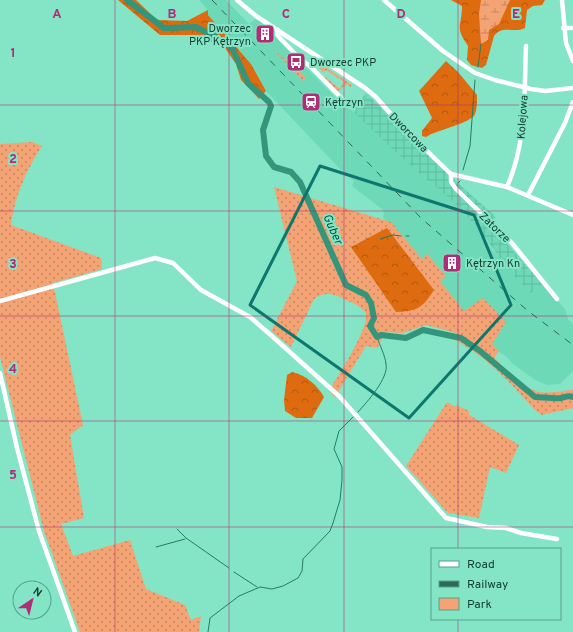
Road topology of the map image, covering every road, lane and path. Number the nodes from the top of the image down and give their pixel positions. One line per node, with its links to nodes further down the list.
1 (237, 0): 7 (street, Dworcowa)
2 (384, 0): 4 (street)
3 (562, 0): 5 (street)
4 (391, 2): 12 (street)
5 (563, 28): 6 (street); 10 (street)
6 (573, 28)
7 (278, 30): 9 (street, Dworcowa); 11 (street, Dworcowa)
8 (526, 46): 12 (street, Kolejowa)
9 (319, 58): 11 (street); 16 (street, Dworcowa)
10 (573, 60)
11 (311, 67): 15 (street, Dworcowa)
12 (525, 87): 13 (street); 17 (street, Kolejowa)
13 (573, 88)
14 (573, 102): 18 (street)
15 (349, 106)
16 (451, 174): 17 (street); 20 (street, Zatorze)
17 (507, 186): 18 (street)
18 (528, 195): 19 (street)
19 (573, 215)
20 (557, 299)
21 (0, 301): 23 (street)
22 (0, 373): 24 (street)
23 (556, 539)
24 (75, 632)

